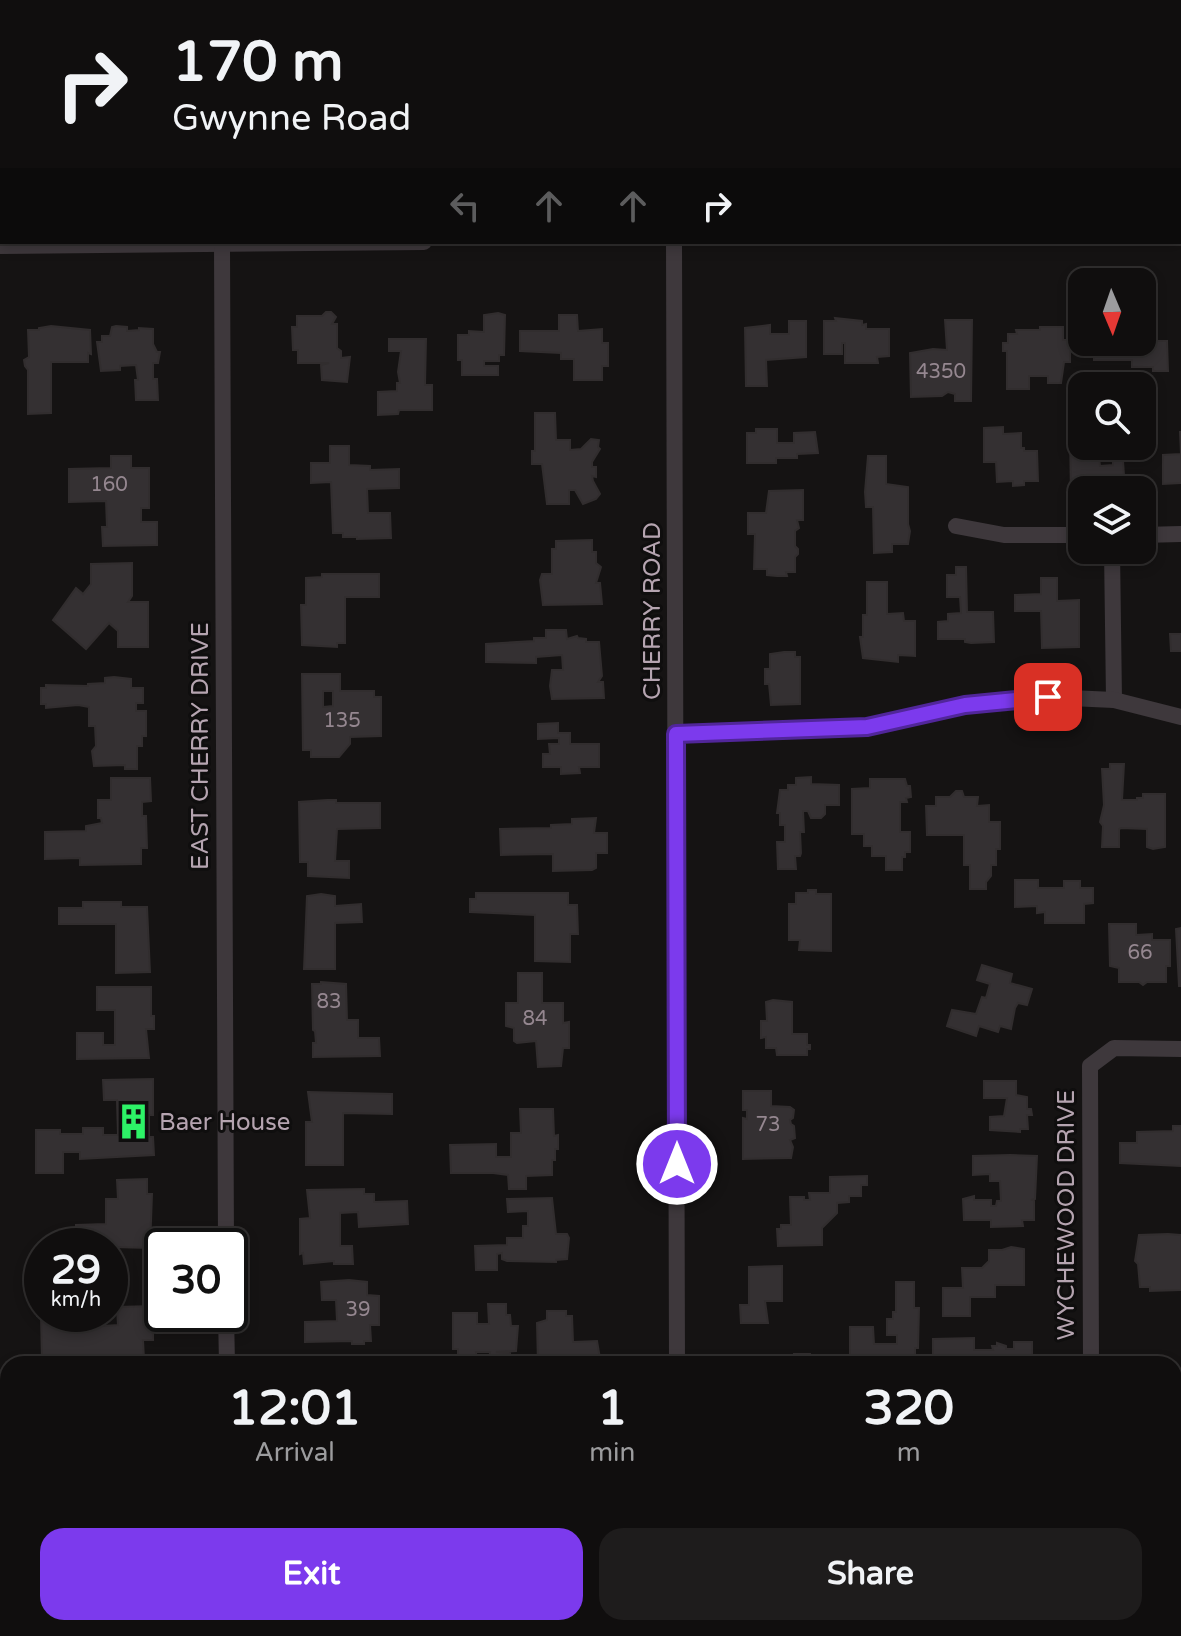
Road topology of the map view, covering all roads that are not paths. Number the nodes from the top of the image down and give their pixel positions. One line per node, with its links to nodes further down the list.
1 (302, 244): 4 (street)
2 (674, 244): 12 (street, CHERRY ROAD)
3 (0, 246): 4 (street)
4 (222, 246): 14 (street, EAST CHERRY DRIVE)
5 (956, 526): 7 (street)
6 (1181, 534): 8 (street)
7 (1068, 535)
8 (1156, 535)
9 (1112, 564): 10 (street)
10 (1114, 700): 11 (street); 12 (street)
11 (1181, 717)
12 (676, 734): 17 (street, CHERRY ROAD)
13 (1181, 1049): 18 (street, WYCHEWOOD DRIVE)
14 (226, 1228)
15 (226, 1332): 16 (street)
16 (227, 1356)
17 (677, 1356)
18 (1091, 1356)

